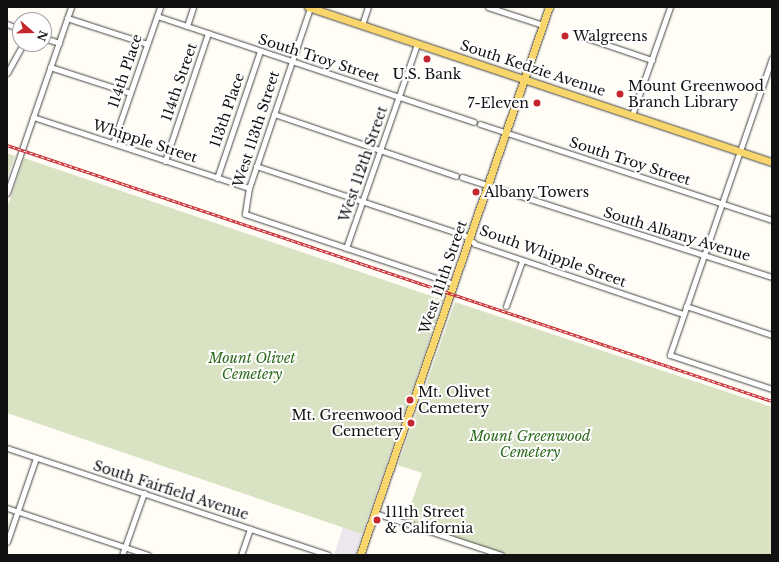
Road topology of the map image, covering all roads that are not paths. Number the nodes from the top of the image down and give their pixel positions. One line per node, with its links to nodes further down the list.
1 (71, 7): 10 (street)
2 (160, 7): 9 (street, 114th Place)
3 (193, 7): 13 (street)
4 (309, 7): 11 (main road, South Kedzie Avenue); 24 (street, West 113th Street)
5 (368, 7): 11 (street)
6 (488, 7): 12 (street)
7 (550, 7): 12 (main road, West 111th Street)
8 (670, 7): 23 (street)
9 (157, 16): 13 (street, South Troy Street); 18 (street, 114th Place)
10 (67, 18): 17 (street); 18 (street)
11 (362, 25): 19 (main road, South Kedzie Avenue)
12 (543, 25): 27 (main road, West 111th Street)
13 (187, 26): 14 (street, South Troy Street)
14 (208, 33): 20 (street, South Troy Street); 39 (street, 114th Street)
15 (581, 36): 23 (street)
16 (52, 41): 17 (street)
17 (59, 43): 25 (street)
18 (147, 44): 28 (street, 114th Place)
19 (417, 44): 27 (main road, South Kedzie Avenue); 29 (street, West 112th Street)
20 (260, 51): 24 (street, South Troy Street); 42 (street, 113th Place)
21 (19, 52): 26 (street)
22 (772, 58): 38 (street)
23 (652, 60): 31 (street)
24 (292, 61): 29 (street, South Troy Street); 30 (street, West 113th Street)
25 (50, 66): 28 (street); 32 (street)
26 (7, 73)
27 (525, 80): 31 (main road, South Kedzie Avenue); 35 (main road, West 111th Street)
28 (130, 93): 36 (street, 114th Place)
29 (399, 97): 33 (street, South Troy Street); 37 (street, West 112th Street)
30 (274, 114): 37 (street, South Albany Avenue); 41 (street, West 113th Street)
31 (632, 115): 38 (main road, South Kedzie Avenue)
32 (33, 117): 36 (street, Whipple Street); 45 (street)
33 (474, 122)
34 (480, 124): 35 (street, South Troy Street)
35 (507, 133): 43 (main road, West 111th Street); 47 (street, South Troy Street)
36 (113, 144): 39 (street, Whipple Street)
37 (380, 150): 43 (street, South Albany Avenue); 46 (street, West 112th Street)
38 (740, 151): 40 (main road, South Kedzie Avenue); 47 (street)
39 (165, 161): 42 (street, Whipple Street)
40 (772, 162)
41 (256, 166): 44 (street, West 113th Street); 46 (street, South Whipple Street)
42 (217, 178): 44 (street, Whipple Street)
43 (488, 186): 49 (main road, West 111th Street); 51 (street, South Albany Avenue)
44 (249, 188): 50 (street, West 113th Street)
45 (7, 193)
46 (362, 201): 49 (street, South Whipple Street); 50 (street, West 112th Street)
47 (722, 203): 48 (street, South Troy Street); 51 (street)
48 (772, 220)
49 (469, 239): 52 (street, South Whipple Street); 54 (main road, West 111th Street)
50 (346, 248): 54 (street)
51 (704, 255): 53 (street, South Albany Avenue); 56 (street)
52 (522, 260): 55 (street); 57 (street, South Whipple Street)
53 (772, 277)
54 (454, 284): 65 (main road, West 111th Street)
55 (506, 306)
56 (686, 306): 57 (street); 58 (street)
57 (683, 314): 59 (street)
58 (772, 335)
59 (772, 388)
60 (7, 448): 61 (street, South Fairfield Avenue)
61 (36, 458): 62 (street, South Fairfield Avenue); 64 (street)
62 (144, 494): 66 (street, South Fairfield Avenue); 68 (street)
63 (7, 508): 64 (street)
64 (18, 511): 67 (street); 68 (street)
65 (375, 513): 69 (street); 74 (main road, West 111th Street)
66 (250, 529): 72 (street); 73 (street, South Fairfield Avenue)
67 (7, 542)
68 (125, 547): 70 (street); 71 (street)
69 (483, 549): 75 (street); 76 (street)
70 (122, 555)
71 (148, 555)
72 (241, 555)
73 (328, 555)
74 (360, 555)
75 (481, 555)
76 (501, 555)

